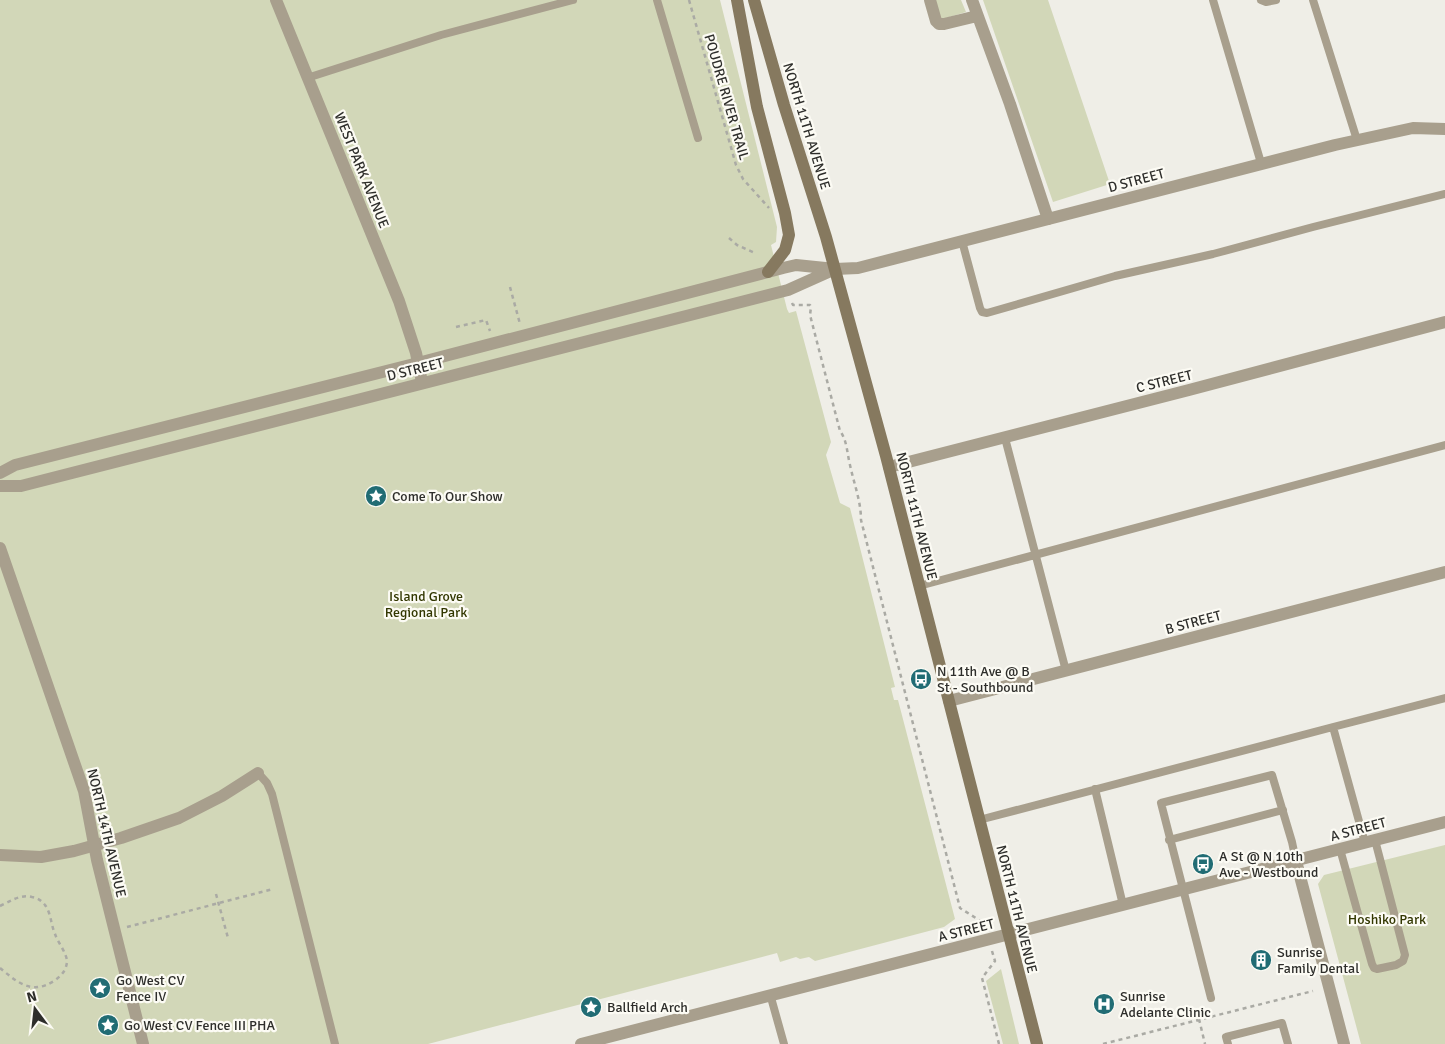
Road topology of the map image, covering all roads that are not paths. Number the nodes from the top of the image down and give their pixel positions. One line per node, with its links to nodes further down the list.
1 (276, 0): 13 (street, WEST PARK AVENUE)
2 (573, 0): 13 (lane)
3 (658, 0): 15 (lane)
4 (736, 0): 22 (main road)
5 (754, 0): 21 (main road, NORTH 11TH AVENUE)
6 (930, 0): 12 (street)
7 (972, 0): 12 (street)
8 (1213, 0): 17 (lane)
9 (1261, 0): 10 (lane)
10 (1276, 0)
11 (1313, 0): 16 (lane)
12 (977, 16): 19 (street)
13 (307, 78): 24 (street, WEST PARK AVENUE)
14 (1445, 130): 16 (street, D STREET)
15 (698, 138)
16 (1357, 140): 17 (street, D STREET)
17 (1261, 163): 19 (street, D STREET)
18 (1445, 194): 20 (lane)
19 (1048, 219): 20 (street, D STREET)
20 (962, 241): 21 (street, D STREET)
21 (835, 270): 22 (street, D STREET); 25 (street, D STREET); 28 (main road, NORTH 11TH AVENUE)
22 (768, 272): 24 (street, D STREET)
23 (1445, 322): 26 (street, C STREET)
24 (417, 358): 25 (street, WEST PARK AVENUE); 29 (street, D STREET)
25 (422, 382): 30 (street, D STREET)
26 (1004, 438): 28 (street, C STREET); 32 (lane)
27 (1445, 445): 32 (lane)
28 (889, 467): 34 (main road, NORTH 11TH AVENUE)
29 (0, 473)
30 (0, 486)
31 (0, 548): 46 (street, NORTH 14TH AVENUE)
32 (1036, 554): 34 (lane); 35 (lane)
33 (1445, 572): 35 (street, B STREET)
34 (919, 586): 37 (main road, NORTH 11TH AVENUE)
35 (1066, 671): 37 (street, B STREET)
36 (1445, 698): 38 (lane)
37 (949, 701): 42 (main road, NORTH 11TH AVENUE)
38 (1333, 727): 40 (lane); 45 (lane)
39 (258, 773): 46 (street); 56 (lane)
40 (1095, 789): 42 (lane); 51 (lane)
41 (1283, 810): 44 (lane); 44 (lane); 49 (lane)
42 (979, 820): 52 (main road, NORTH 11TH AVENUE)
43 (1445, 822): 45 (street, A STREET)
44 (1169, 840): 50 (lane)
45 (1370, 842): 47 (street, A STREET); 47 (lane)
46 (94, 846): 48 (street); 55 (street, NORTH 14TH AVENUE)
47 (1340, 849): 49 (street, A STREET)
48 (0, 854)
49 (1296, 861): 50 (street, A STREET); 62 (street)
50 (1182, 890): 51 (street, A STREET); 54 (lane)
51 (1123, 905): 52 (street, A STREET)
52 (1008, 934): 53 (street, A STREET); 59 (main road, NORTH 11TH AVENUE)
53 (770, 994): 57 (street, A STREET); 58 (lane)
54 (1210, 998)
55 (143, 1044)
56 (335, 1044)
57 (583, 1044)
58 (784, 1044)
59 (1037, 1044)
60 (1228, 1044): 61 (lane)
61 (1288, 1044)
62 (1344, 1044)

